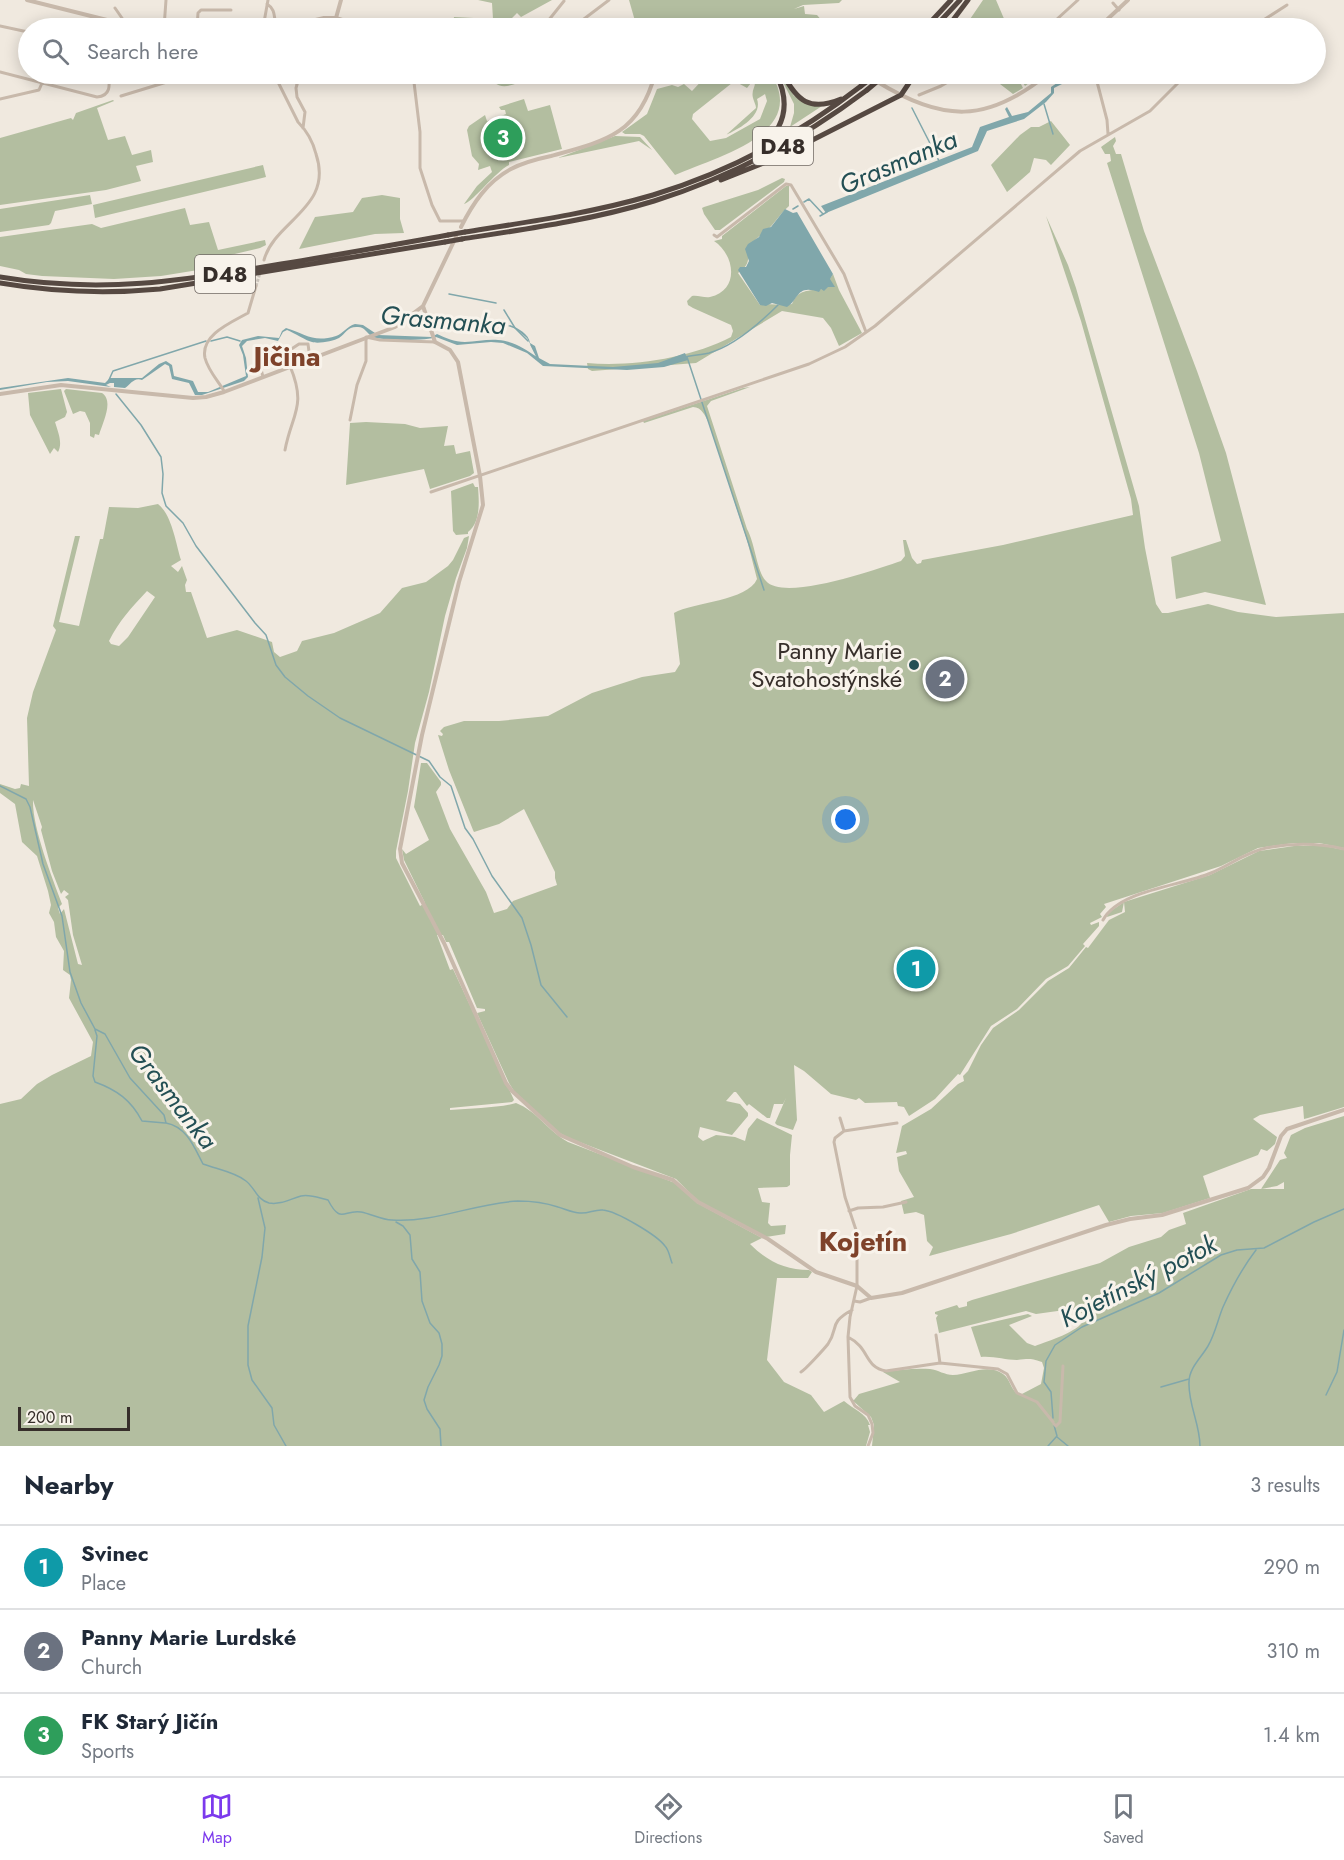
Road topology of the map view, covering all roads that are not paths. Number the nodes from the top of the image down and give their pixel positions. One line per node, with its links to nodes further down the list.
1 (27, 0): 15 (street)
2 (166, 0): 17 (street)
3 (342, 0): 22 (street)
4 (609, 0): 24 (street)
5 (951, 0): 25 (highway)
6 (960, 0): 26 (highway)
7 (968, 0): 27 (highway)
8 (1078, 0): 28 (street)
9 (1128, 0): 29 (street)
10 (564, 1): 23 (street)
11 (268, 2): 19 (street); 20 (street)
12 (1287, 5): 30 (street)
13 (115, 8): 16 (street)
14 (231, 10): 18 (street)
15 (98, 18)
16 (121, 18)
17 (165, 18)
18 (198, 18)
19 (265, 18)
20 (275, 18)
21 (318, 18): 22 (street)
22 (336, 18)
23 (550, 18)
24 (585, 18)
25 (935, 18)
26 (943, 18)
27 (954, 18)
28 (1058, 18)
29 (1107, 18)
30 (1267, 18)
31 (0, 26): 32 (street)
32 (18, 30)
33 (0, 72): 34 (street)
34 (18, 76)
35 (40, 84): 58 (street)
36 (48, 84): 37 (street)
37 (109, 84)
38 (160, 84): 57 (street)
39 (279, 84): 59 (street)
40 (297, 84): 59 (street)
41 (414, 84): 63 (street)
42 (652, 84): 63 (street)
43 (780, 84): 61 (highway)
44 (790, 84): 54 (highway)
45 (868, 84): 53 (highway, D48, bridge)
46 (871, 84): 53 (highway, D48, bridge)
47 (880, 84): 56 (street)
48 (908, 84): 56 (highway)
49 (944, 84): 55 (street)
50 (1035, 84): 56 (street)
51 (1098, 84): 60 (street)
52 (1177, 84): 60 (street)
53 (864, 88): 54 (highway, D48); 62 (highway, D48)
54 (854, 92): 61 (highway, D48)
55 (919, 94)
56 (901, 95): 62 (highway)
57 (121, 96)
58 (0, 99)
59 (303, 128): 67 (street)
60 (1108, 134): 72 (street)
61 (751, 156): 68 (highway, D48, bridge)
62 (690, 189): 66 (highway, D48)
63 (464, 221): 64 (street)
64 (460, 227)
65 (714, 235): 72 (street)
66 (459, 238): 69 (highway, D48, bridge); 71 (street)
67 (264, 260)
68 (0, 277)
69 (0, 283)
70 (256, 286): 78 (street)
71 (423, 306): 73 (street); 74 (street)
72 (866, 332): 82 (street)
73 (370, 335): 74 (street); 75 (street); 80 (street)
74 (434, 339): 82 (street)
75 (310, 359): 76 (street); 77 (street)
76 (290, 366): 77 (street); 81 (street)
77 (263, 377): 78 (street)
78 (222, 388): 79 (street)
79 (0, 394)
80 (350, 420)
81 (285, 450)
82 (480, 476): 83 (street); 92 (street)
83 (432, 492)
84 (1344, 849): 85 (street)
85 (1103, 920)
86 (1344, 1110): 95 (street)
87 (840, 1118): 89 (street)
88 (897, 1123): 89 (street)
89 (844, 1131): 91 (street)
90 (906, 1202): 91 (street)
91 (849, 1211): 92 (street)
92 (857, 1286): 93 (street); 94 (street)
93 (862, 1292): 94 (street); 95 (street)
94 (855, 1295): 96 (street)
95 (871, 1298): 96 (street)
96 (854, 1301): 97 (street)
97 (852, 1310): 99 (street); 102 (street)
98 (936, 1335): 100 (street)
99 (848, 1337): 100 (street); 103 (street)
100 (940, 1363): 101 (street)
101 (1063, 1366)
102 (801, 1372)
103 (868, 1446)

